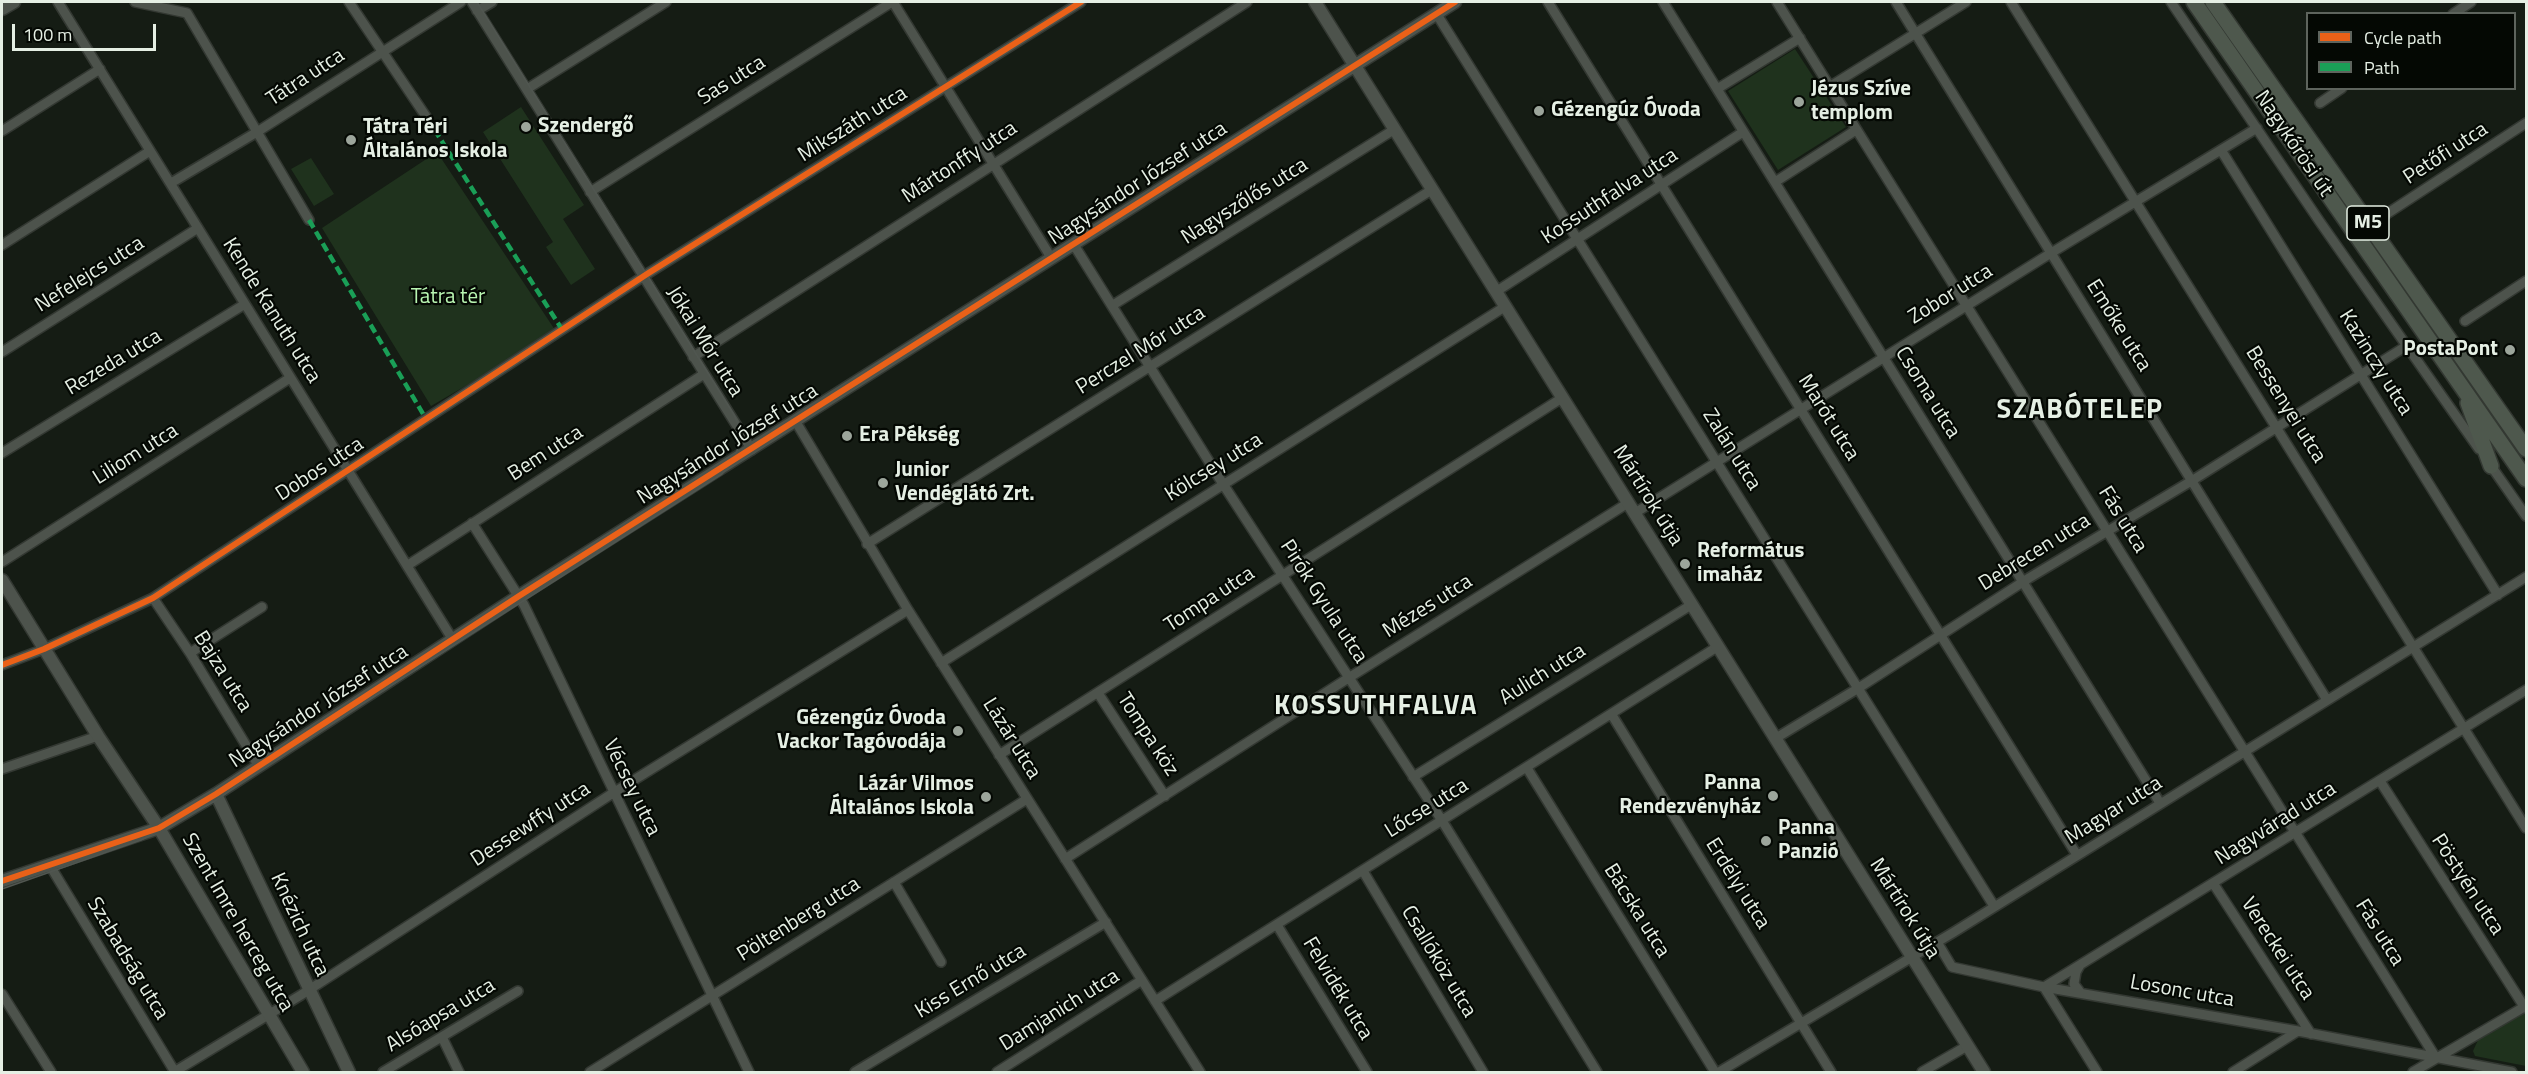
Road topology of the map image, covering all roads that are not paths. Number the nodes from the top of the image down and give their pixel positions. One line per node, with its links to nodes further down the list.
1 (14, 2): 24 (street)
2 (58, 2): 32 (street, Kende Kanuth utca)
3 (135, 2): 45 (street)
4 (349, 2): 30 (street)
5 (461, 2): 30 (street)
6 (472, 2): 25 (street, Jókai Mór utca)
7 (492, 2): 25 (street)
8 (666, 2): 35 (street)
9 (892, 2): 33 (street); 54 (street, Sas utca)
10 (1081, 2): 33 (street, Mikszáth utca)
11 (1247, 2): 49 (street, Mártonffy utca)
12 (1315, 2): 31 (street, Mártírok útja)
13 (1455, 2): 27 (street, Nagysándor József utca)
14 (1548, 2): 52 (street, Marót utca)
15 (1663, 2): 36 (street, Csoma utca)
16 (1777, 2): 29 (street, Fás utca)
17 (1896, 2): 28 (street, Emőke utca)
18 (1965, 2): 28 (street)
19 (2011, 2): 55 (street, Bessenyei utca)
20 (2171, 2): 41 (street, Nagykőrösi út)
21 (2194, 2): 80 (main road, Nagykőrösi út / M5)
22 (2213, 2): 85 (main road, Nagykőrösi út / M5)
23 (2471, 2): 26 (street)
24 (2, 9)
25 (477, 11): 35 (street, Jókai Mór utca)
26 (2457, 12)
27 (1436, 13): 31 (street, Nagysándor József utca); 59 (street, Zalán utca)
28 (1916, 33): 34 (street); 62 (street, Emőke utca)
29 (1800, 38): 34 (street, Fás utca); 36 (street)
30 (382, 50): 39 (street); 45 (street, Tátra utca)
31 (1355, 65): 42 (street, Mártírok útja); 60 (street, Nagysándor József utca)
32 (100, 69): 44 (street); 48 (street, Kende Kanuth utca)
33 (944, 87): 49 (street); 64 (street, Mikszáth utca)
34 (1829, 87): 43 (street, Fás utca)
35 (527, 89): 54 (street, Jókai Mór utca)
36 (1717, 89): 46 (street, Csoma utca)
37 (2339, 90): 38 (street)
38 (2320, 103)
39 (427, 118)
40 (2526, 123): 56 (street, Petőfi utca)
41 (2257, 128): 47 (street, Zobor utca); 72 (street, Nagykőrösi út)
42 (1395, 129): 53 (street, Mártírok útja); 68 (street, Nagyszőlős utca)
43 (1856, 130): 50 (street); 70 (street, Fás utca)
44 (2, 131)
45 (257, 132): 51 (street, Tátra utca); 57 (street)
46 (1743, 132): 50 (street, Csoma utca); 52 (street, Kossuthfalva utca)
47 (2221, 150): 55 (street, Zobor utca); 78 (street, Kazinczy utca)
48 (150, 152): 51 (street, Kende Kanuth utca); 61 (street)
49 (993, 163): 63 (street); 74 (street, Mártonffy utca)
50 (1775, 182): 75 (street, Csoma utca)
51 (171, 183): 58 (street, Kende Kanuth utca)
52 (1660, 186): 59 (street, Kossuthfalva utca); 82 (street, Marót utca)
53 (1433, 189): 66 (street, Mártírok útja); 76 (street, Perczel Mór utca)
54 (590, 192): 64 (street, Jókai Mór utca)
55 (2137, 201): 62 (street, Zobor utca); 84 (street, Bessenyei utca)
56 (2385, 215)
57 (309, 220)
58 (198, 228): 67 (street, Kende Kanuth utca); 73 (street, Nefelejcs utca)
59 (1578, 239): 66 (street, Kossuthfalva utca); 88 (street, Zalán utca)
60 (1074, 244): 63 (street, Nagysándor József utca); 68 (street, Pirók Gyula utca)
61 (2, 245)
62 (2051, 253): 70 (street, Zobor utca); 92 (street, Emőke utca)
63 (1052, 259): 83 (street, Nagysándor József utca)
64 (644, 277): 74 (street, Jókai Mór utca); 90 (street, Dobos utca)
65 (2526, 281): 71 (street)
66 (1497, 291): 69 (street, Mártírok útja)
67 (245, 304): 79 (street, Kende Kanuth utca); 87 (street, Rezeda utca)
68 (1113, 305): 76 (street, Pirók Gyula utca)
69 (1506, 306): 81 (street, Mártírok útja); 93 (street, Kölcsey utca)
70 (1968, 306): 75 (street, Zobor utca); 97 (street, Fás utca)
71 (2465, 321)
72 (2408, 345): 78 (street, Debrecen utca); 89 (street, Nagykőrösi út)
73 (2, 352)
74 (693, 357): 77 (street, Jókai Mór utca)
75 (1885, 358): 82 (street, Zobor utca); 103 (street, Csoma utca)
76 (1150, 366): 93 (street, Pirók Gyula utca); 98 (street, Perczel Mór utca)
77 (704, 374): 86 (street, Jókai Mór utca); 96 (street, Bem utca)
78 (2361, 374): 84 (street, Debrecen utca); 105 (street, Kazinczy utca)
79 (290, 378): 90 (street, Kende Kanuth utca); 99 (street, Liliom utca)
80 (2459, 381): 89 (main road); 91 (main road, Nagykőrösi út / M5)
81 (1562, 398): 94 (street, Mártírok útja); 101 (street, Tompa utca)
82 (1802, 410): 88 (street, Zobor utca); 111 (street, Marót utca)
83 (796, 422): 86 (street, Nagysándor József utca); 98 (street, Lázár utca)
84 (2277, 427): 92 (street, Debrecen utca); 114 (street, Bessenyei utca)
85 (2526, 449)
86 (752, 450): 106 (street, Nagysándor József utca)
87 (2, 453)
88 (1718, 462): 94 (street, Zobor utca); 120 (street, Zalán utca)
89 (2491, 466): 95 (street, Nagykőrösi út)
90 (349, 471): 100 (street, Kende Kanuth utca); 107 (street, Dobos utca)
91 (2526, 479)
92 (2193, 480): 97 (street, Debrecen utca); 123 (street, Emőke utca)
93 (1223, 484): 101 (street, Pirók Gyula utca); 117 (street, Kölcsey utca)
94 (1631, 508): 108 (street, Mártírok útja); 119 (street, Mézes utca)
95 (2526, 516)
96 (472, 523): 100 (street, Bem utca); 106 (street, Vécsey utca)
97 (2107, 530): 103 (street, Debrecen utca); 128 (street, Fás utca)
98 (867, 544): 110 (street, Lázár utca)
99 (2, 562)
100 (408, 565): 112 (street, Kende Kanuth utca)
101 (1283, 575): 119 (street, Pirók Gyula utca); 122 (street, Tompa utca)
102 (2, 580): 115 (street, Szent Imre herceg utca)
103 (2023, 581): 111 (street, Debrecen utca); 139 (street, Csoma utca)
104 (2525, 581): 105 (street, Magyar utca)
105 (2498, 595): 114 (street, Magyar utca)
106 (519, 596): 112 (street, Nagysándor József utca); 135 (street, Vécsey utca)
107 (153, 598): 115 (street, Dobos utca); 116 (street, Bajza utca)
108 (1691, 605): 113 (street, Mártírok útja); 133 (street, Aulich utca)
109 (262, 607): 116 (street)
110 (908, 610): 117 (street, Lázár utca); 135 (street, Dessewffy utca)
111 (1940, 634): 120 (street, Debrecen utca); 144 (street, Marót utca)
112 (453, 640): 130 (street, Nagysándor József utca)
113 (1717, 647): 124 (street, Lőcse utca); 127 (street, Mártírok útja)
114 (2412, 647): 123 (street, Magyar utca); 125 (street, Bessenyei utca)
115 (44, 649): 118 (street, Dobos utca); 126 (street, Szent Imre herceg utca)
116 (190, 653): 130 (street, Bajza utca)
117 (941, 663): 129 (street, Lázár utca)
118 (2, 666)
119 (1350, 677): 133 (street, Pirók Gyula utca); 137 (street, Mézes utca)
120 (1857, 689): 127 (street, Debrecen utca); 151 (street, Zalán utca)
121 (2526, 690): 125 (street, Nagyvárad utca)
122 (1098, 693): 129 (street, Tompa utca); 137 (street, Tompa köz)
123 (2328, 700): 128 (street, Magyar utca)
124 (1612, 715): 131 (street, Lőcse utca); 168 (street, Erdélyi utca)
125 (2464, 729): 134 (street, Nagyvárad utca); 142 (street, Bessenyei utca)
126 (98, 736): 132 (street); 141 (street, Szent Imre herceg utca)
127 (1776, 738): 155 (street, Mártírok útja)
128 (2246, 750): 139 (street, Magyar utca); 143 (street, Fás utca)
129 (999, 755): 138 (street, Lázár utca)
130 (258, 765): 136 (street, Nagysándor József utca)
131 (1527, 768): 140 (street, Lőcse utca); 188 (street, Bácska utca)
132 (2, 769)
133 (1413, 777): 140 (street, Pirók Gyula utca)
134 (2380, 781): 143 (street, Nagyvárad utca); 166 (street, Pöstyén utca)
135 (614, 793): 160 (street, Dessewffy utca); 164 (street, Vécsey utca)
136 (216, 794): 141 (street, Nagysándor József utca); 160 (street, Knézich utca)
137 (1165, 796): 145 (street, Mézes utca)
138 (1027, 799): 145 (street, Lázár utca); 149 (street, Pöltenberg utca)
139 (2160, 803): 144 (street, Magyar utca)
140 (1441, 819): 147 (street, Lőcse utca); 187 (street, Pirók Gyula utca)
141 (159, 828): 146 (street, Nagysándor József utca); 167 (street, Szent Imre herceg utca)
142 (2526, 828)
143 (2296, 832): 150 (street, Nagyvárad utca); 173 (street, Fás utca)
144 (2077, 855): 151 (street, Magyar utca)
145 (1065, 859): 152 (street, Lázár utca)
146 (49, 864): 148 (street, Nagysándor József utca); 175 (street, Szabadság utca)
147 (1363, 871): 153 (street, Lőcse utca); 186 (street, Csallóköz utca)
148 (2, 881)
149 (894, 882): 156 (street); 164 (street, Pöltenberg utca)
150 (2213, 883): 157 (street, Nagyvárad utca); 170 (street, Vereckei utca)
151 (1994, 906): 154 (street, Magyar utca)
152 (1106, 922): 158 (street, Lázár utca); 182 (street, Kiss Ernő utca)
153 (1277, 924): 165 (street, Lőcse utca); 185 (street, Felvidék utca)
154 (1937, 942): 155 (street, Magyar utca); 159 (street, Losonc utca)
155 (1910, 957): 168 (street, Magyar utca); 172 (street, Mártírok útja)
156 (941, 962)
157 (2081, 964): 159 (street, Nagyvárad utca); 162 (street)
158 (1142, 980): 165 (street, Lázár utca); 183 (street, Damjanich utca)
159 (2043, 987): 162 (street, Losonc utca); 192 (street)
160 (308, 990): 167 (street, Dessewffy utca); 177 (street, Knézich utca)
161 (518, 991): 171 (street, Alsóapsa utca)
162 (2080, 992): 169 (street, Losonc utca)
163 (2, 994): 174 (street)
164 (711, 998): 180 (street, Pöltenberg utca); 181 (street, Vécsey utca)
165 (1155, 1001): 184 (street, Lázár utca)
166 (2525, 1007): 173 (street)
167 (268, 1016): 175 (street, Dessewffy utca); 176 (street, Szent Imre herceg utca)
168 (1801, 1022): 188 (street, Magyar utca); 189 (street, Erdélyi utca)
169 (2298, 1031): 170 (street, Losonc utca); 193 (street)
170 (2311, 1034): 173 (street, Losonc utca)
171 (442, 1037): 178 (street, Alsóapsa utca); 179 (street)
172 (1967, 1046): 190 (street); 191 (street, Mártírok útja)
173 (2436, 1058): 194 (street); 195 (street, Losonc utca)
174 (51, 1072)
175 (175, 1072)
176 (303, 1072)
177 (349, 1072)
178 (383, 1072)
179 (459, 1072)
180 (590, 1072)
181 (749, 1072)
182 (855, 1072)
183 (997, 1072)
184 (1200, 1072)
185 (1367, 1072)
186 (1483, 1072)
187 (1597, 1072)
188 (1717, 1072)
189 (1831, 1072)
190 (1922, 1072)
191 (1984, 1072)
192 (2097, 1072)
193 (2233, 1072)
194 (2413, 1072)
195 (2512, 1072)

